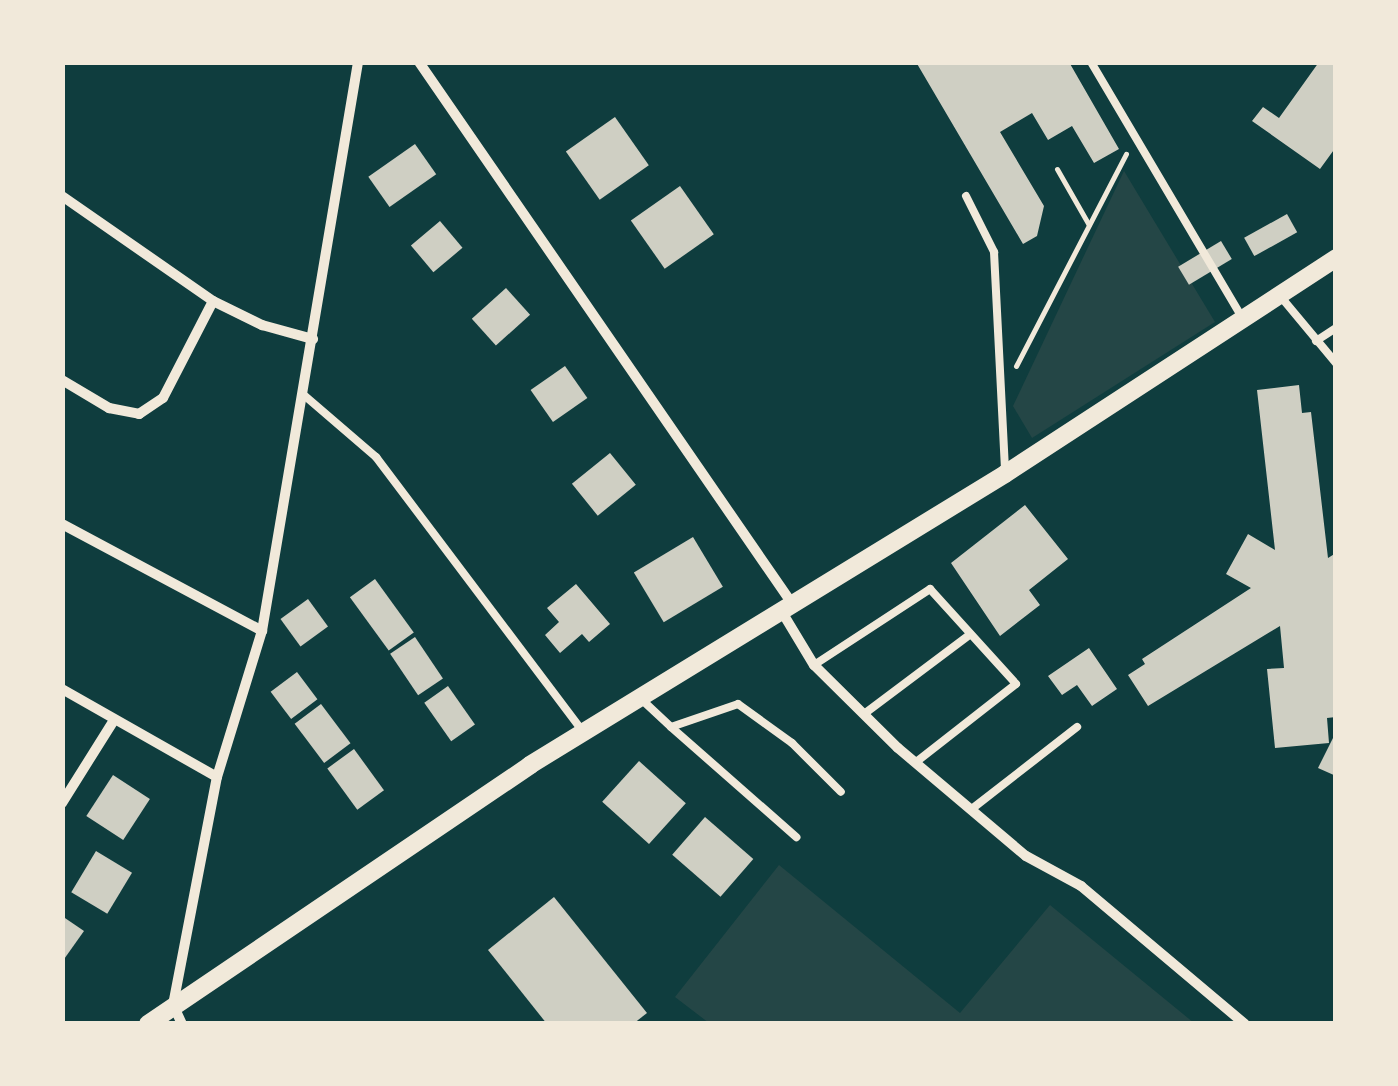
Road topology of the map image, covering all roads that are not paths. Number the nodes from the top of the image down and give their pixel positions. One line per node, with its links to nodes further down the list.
1 (358, 62): 11 (street)
2 (419, 62): 18 (street)
3 (1091, 62): 9 (lane)
4 (62, 196): 8 (street)
5 (966, 196): 16 (lane)
6 (1336, 258): 7 (street)
7 (1280, 295): 9 (street); 12 (lane)
8 (213, 301): 11 (street); 14 (street)
9 (1240, 316): 16 (street)
10 (1336, 328): 12 (lane)
11 (314, 339): 15 (street)
12 (1316, 341): 13 (lane)
13 (1336, 363)
14 (62, 380)
15 (305, 396): 19 (street); 28 (lane)
16 (1005, 474): 18 (street)
17 (62, 524): 19 (street)
18 (788, 609): 21 (street); 23 (street)
19 (262, 631): 30 (street)
20 (968, 636): 21 (lane); 24 (lane); 29 (lane)
21 (814, 665): 24 (street)
22 (62, 688): 25 (street)
23 (640, 698): 26 (lane); 28 (street)
24 (864, 714): 29 (street)
25 (114, 720): 30 (street); 32 (street)
26 (671, 726): 31 (lane); 34 (lane)
27 (1077, 727): 33 (lane)
28 (583, 731): 35 (street)
29 (916, 762): 33 (street)
30 (217, 777): 35 (street)
31 (841, 792)
32 (62, 803)
33 (973, 808): 38 (street)
34 (796, 838)
35 (174, 1005): 36 (street); 37 (street)
36 (148, 1024)
37 (182, 1024)
38 (1244, 1024)

